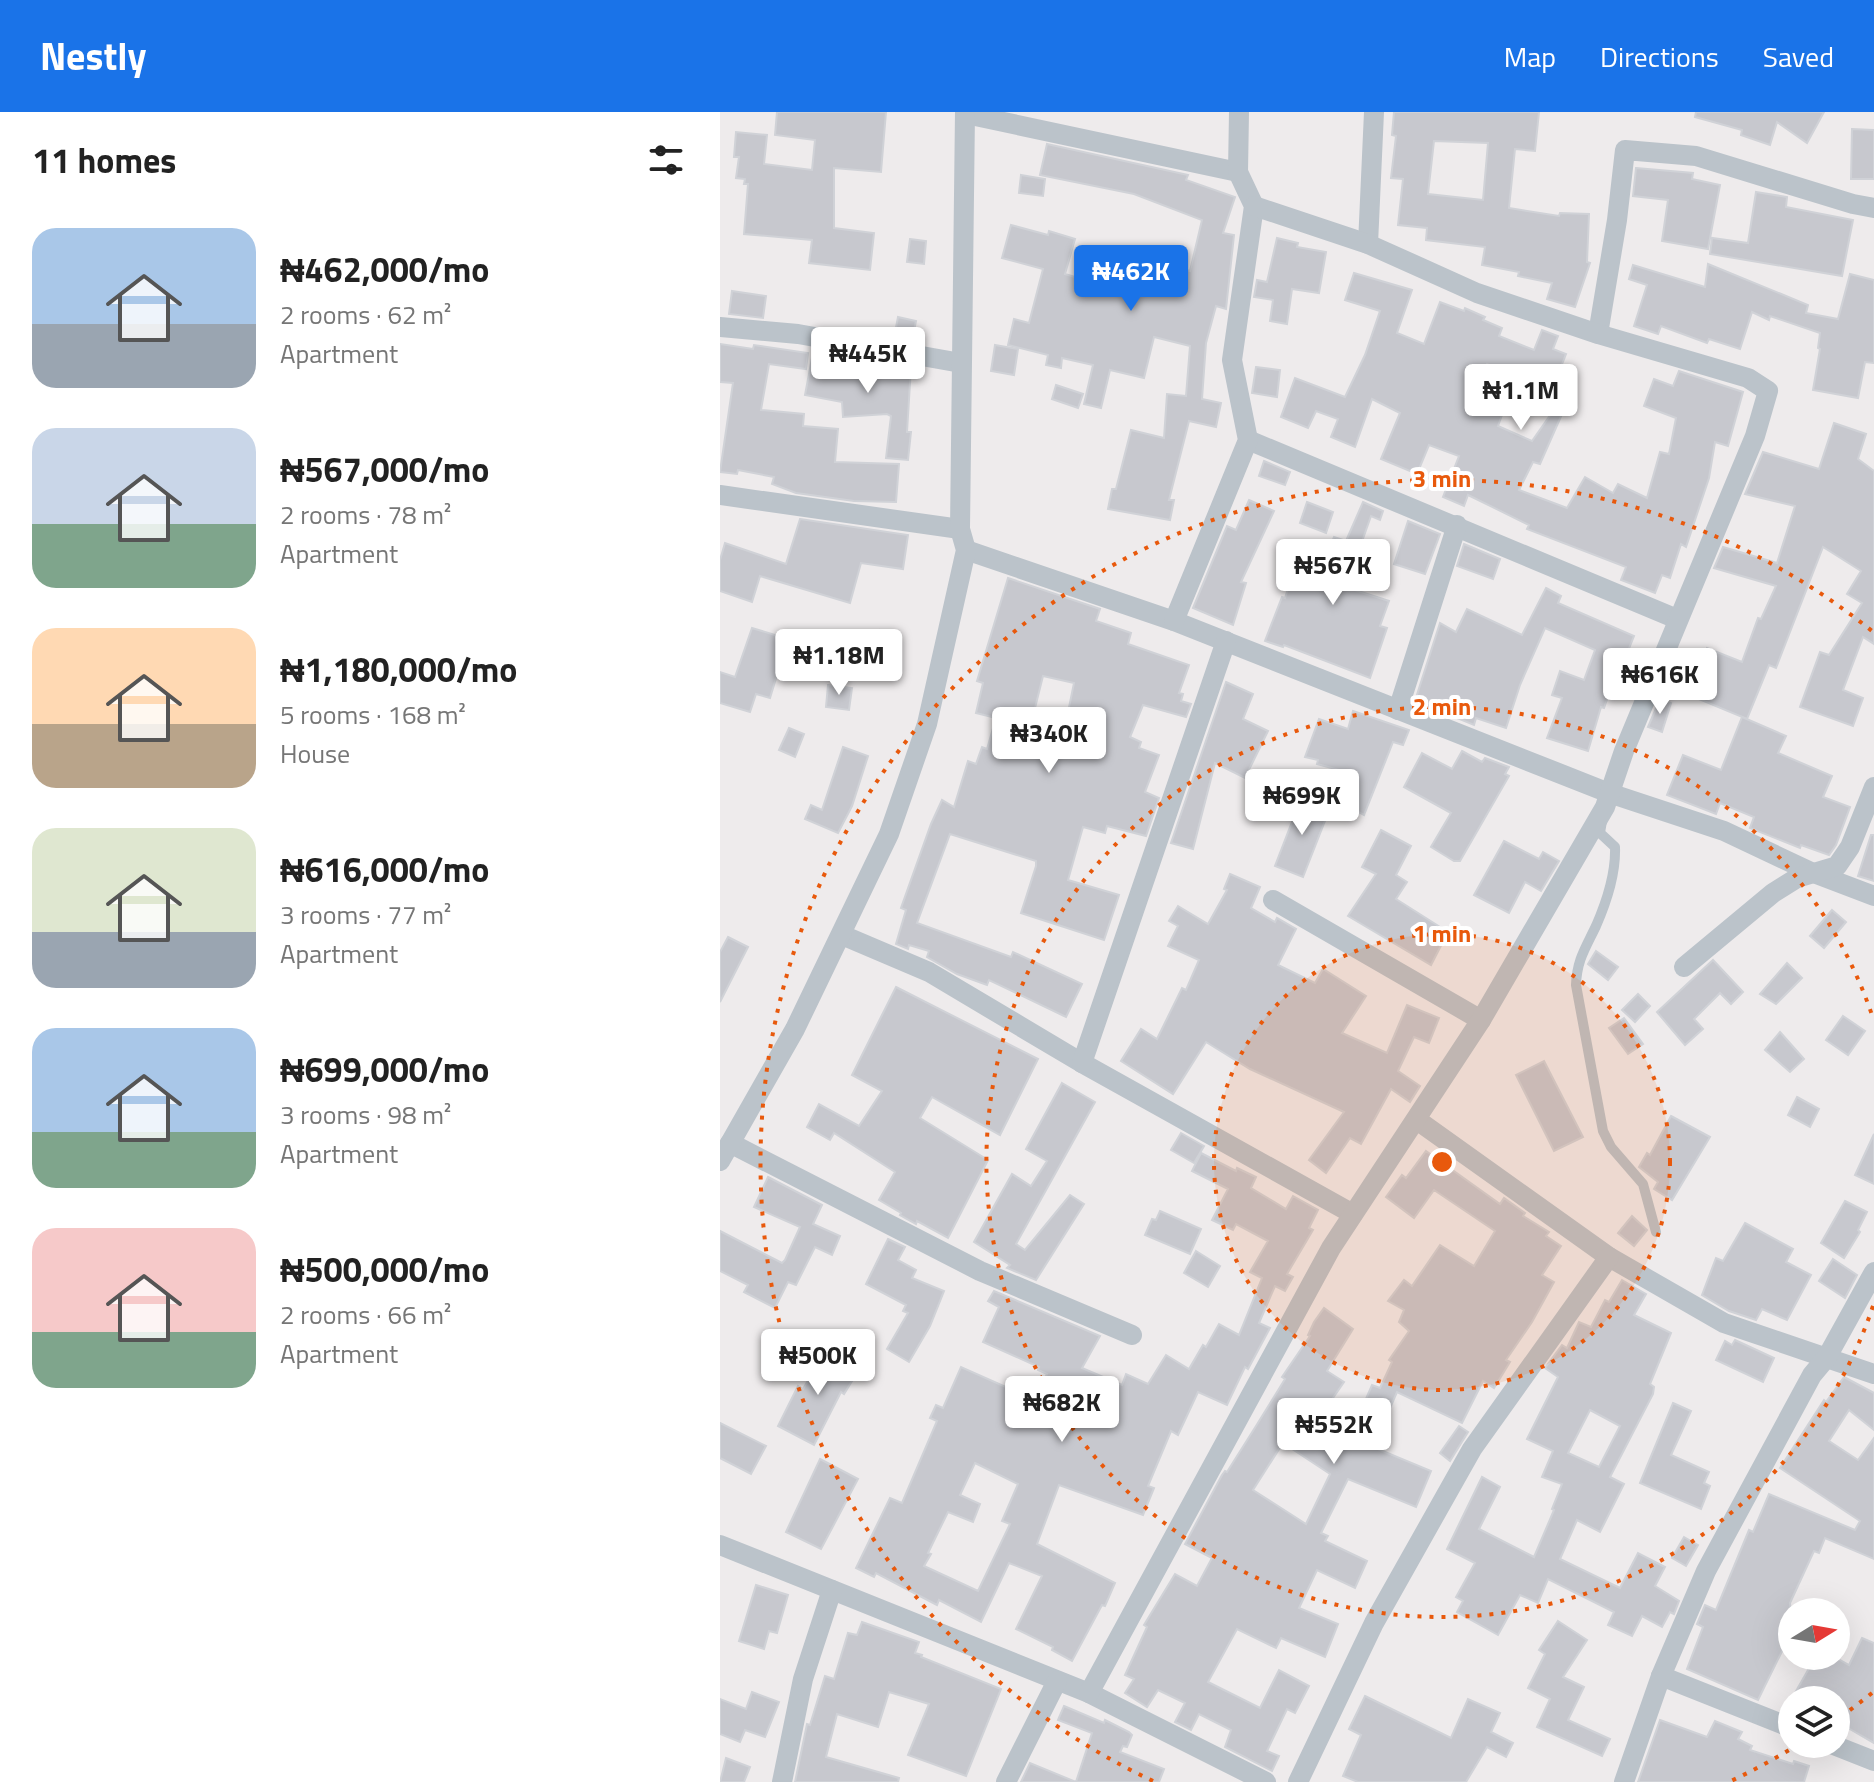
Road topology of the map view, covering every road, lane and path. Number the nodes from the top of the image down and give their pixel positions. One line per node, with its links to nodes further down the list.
1 (1239, 112): 4 (street)
2 (1374, 112): 7 (street)
3 (966, 113): 4 (street); 10 (street)
4 (1238, 172): 5 (street)
5 (1254, 206): 7 (street); 11 (street)
6 (1874, 208): 9 (street)
7 (1368, 244): 9 (street)
8 (720, 327): 10 (street)
9 (1598, 334): 16 (street)
10 (961, 363): 14 (street)
11 (1248, 440): 13 (street); 17 (street)
12 (720, 495): 14 (street)
13 (1457, 525): 16 (street); 19 (street)
14 (960, 529): 15 (street)
15 (966, 550): 17 (street); 25 (street)
16 (1677, 619): 21 (street)
17 (1174, 621): 18 (street)
18 (1226, 641): 19 (street); 28 (street)
19 (1398, 710): 21 (street)
20 (1874, 787): 22 (street)
21 (1607, 800): 22 (street); 27 (street); 33 (lane)
22 (1811, 872): 23 (street); 26 (street)
23 (1874, 896)
24 (1273, 900): 27 (street)
25 (842, 935): 28 (street); 30 (street)
26 (1684, 967)
27 (1481, 1020): 29 (street)
28 (1082, 1063): 32 (street)
29 (1417, 1120): 32 (street); 34 (street)
30 (730, 1143): 31 (street); 36 (street)
31 (720, 1161)
32 (1353, 1214): 43 (street)
33 (1656, 1232)
34 (1609, 1257): 37 (street); 50 (street)
35 (1874, 1272): 37 (street)
36 (1132, 1335)
37 (1827, 1357): 38 (street); 41 (street)
38 (1874, 1374)
39 (720, 1545): 40 (street)
40 (832, 1590): 42 (street); 47 (street)
41 (1661, 1676): 44 (street); 51 (street)
42 (1057, 1681): 43 (street); 48 (street)
43 (1089, 1693): 49 (street)
44 (1778, 1722)
45 (1850, 1752): 46 (street)
46 (1874, 1761)
47 (782, 1782)
48 (1006, 1782)
49 (1266, 1782)
50 (1298, 1782)
51 (1624, 1782)

